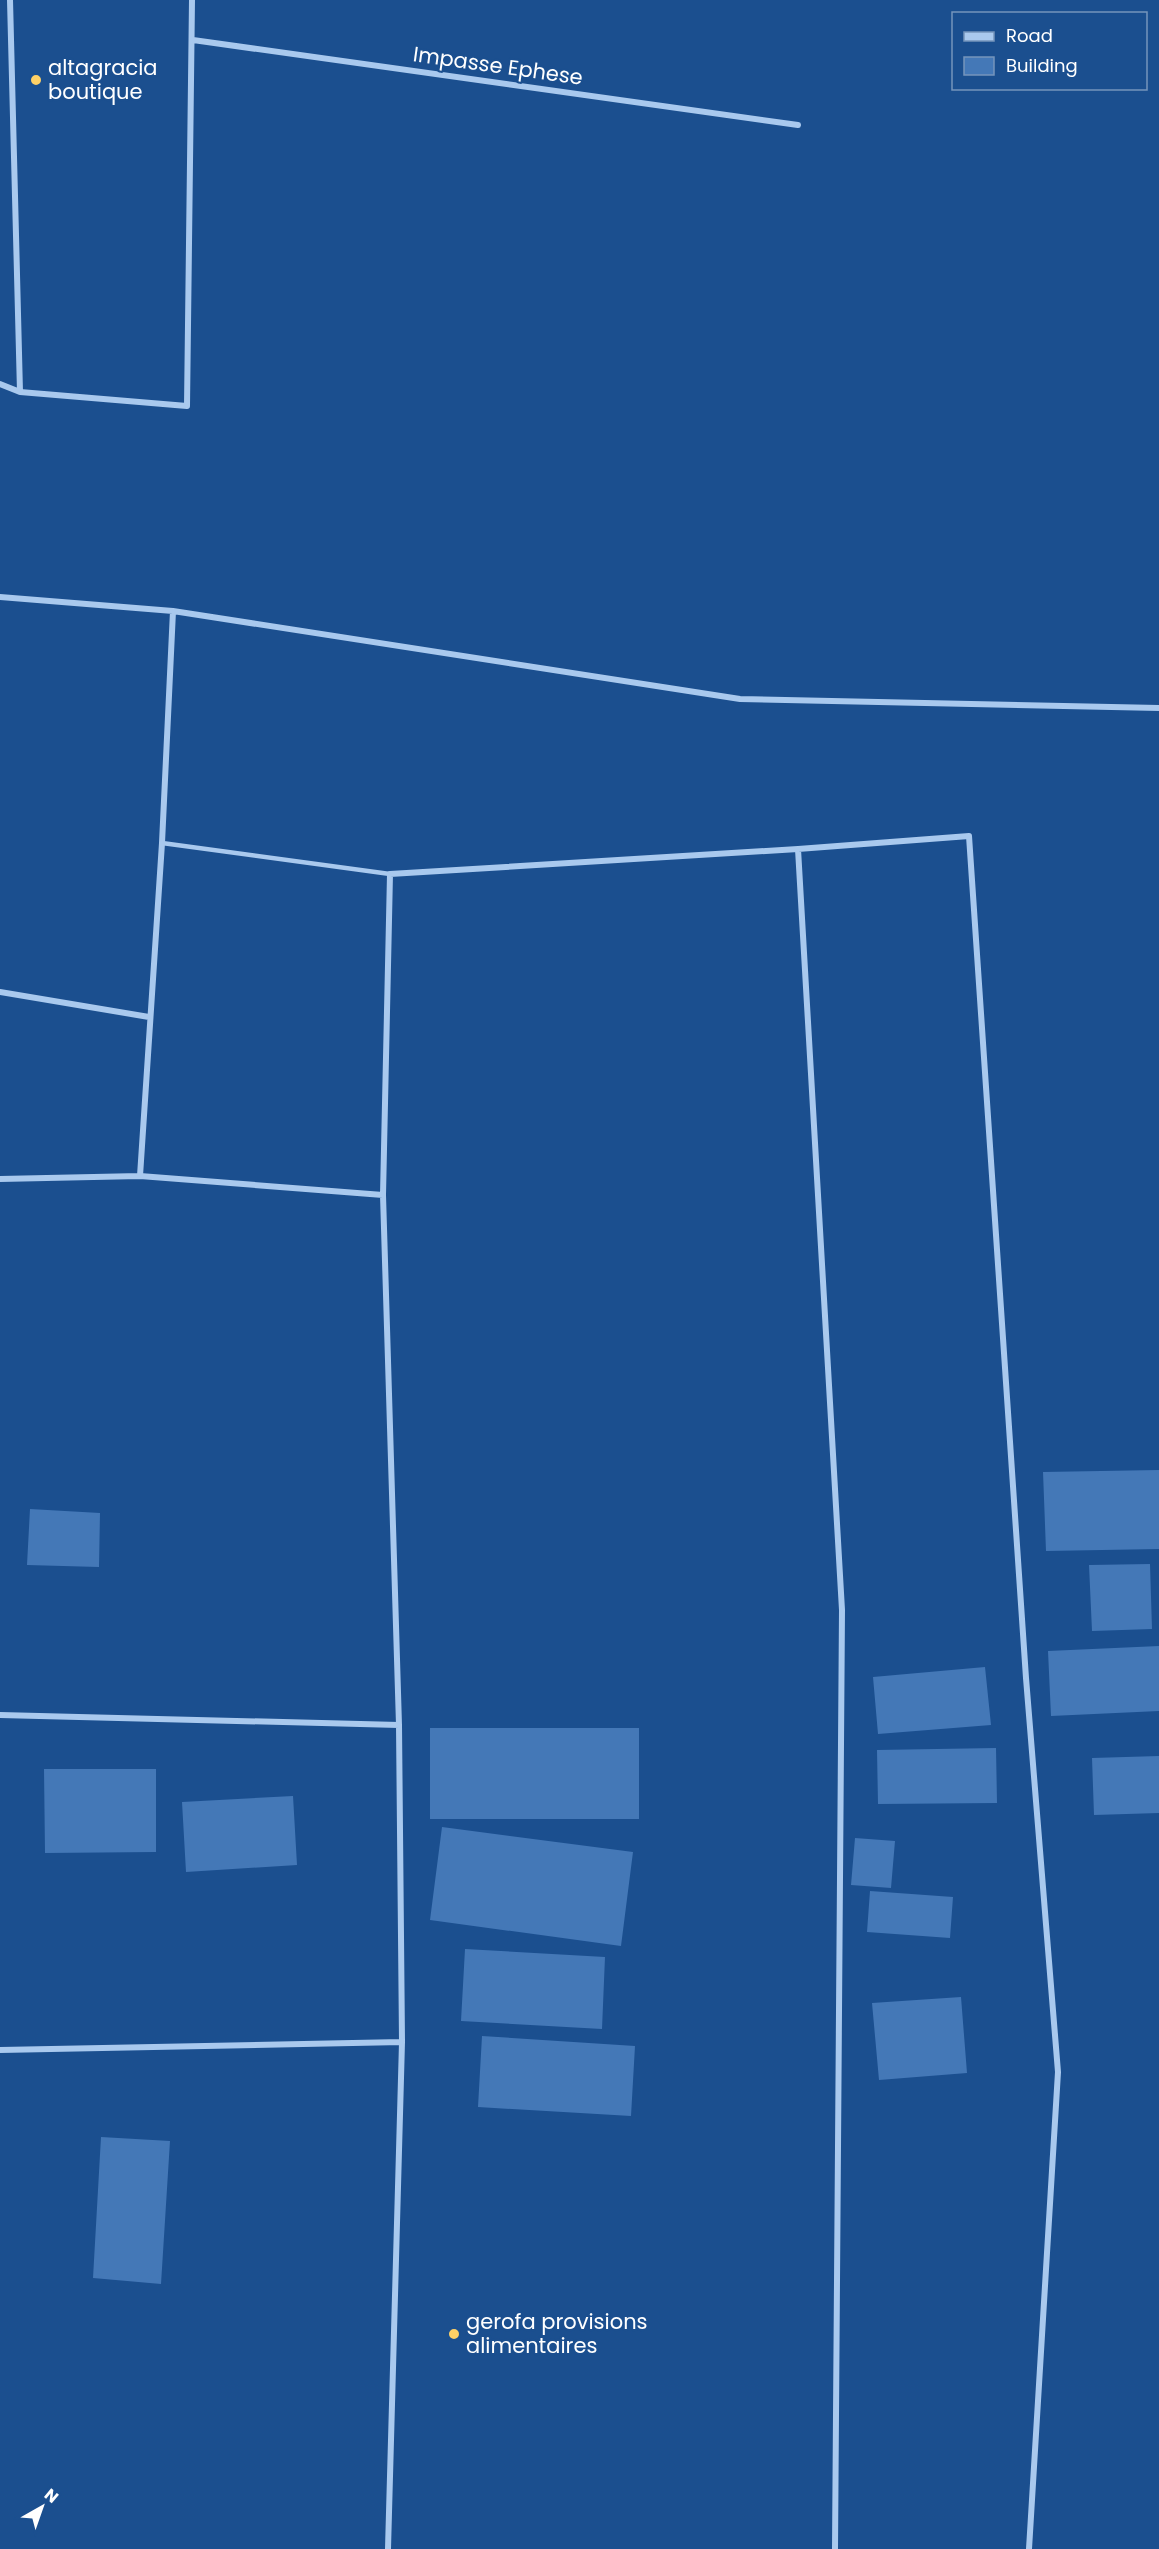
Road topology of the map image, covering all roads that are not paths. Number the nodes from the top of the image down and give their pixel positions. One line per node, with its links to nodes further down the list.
1 (10, 0): 6 (street)
2 (192, 0): 3 (street)
3 (193, 40): 4 (street, Impasse Ephese); 6 (street)
4 (798, 125)
5 (0, 384): 6 (street)
6 (20, 392)
7 (0, 597): 8 (street)
8 (173, 610): 9 (street); 10 (street)
9 (1159, 708)
10 (162, 843): 12 (lane); 14 (street)
11 (798, 849): 12 (street); 23 (street); 24 (street)
12 (390, 874): 17 (street)
13 (0, 992): 14 (street)
14 (149, 1017): 15 (street)
15 (140, 1176): 16 (street); 17 (street)
16 (0, 1179)
17 (383, 1195): 19 (street)
18 (0, 1715): 19 (street)
19 (399, 1725): 20 (street)
20 (402, 2042): 21 (street); 22 (street)
21 (0, 2050)
22 (388, 2549)
23 (835, 2549)
24 (1029, 2549)

